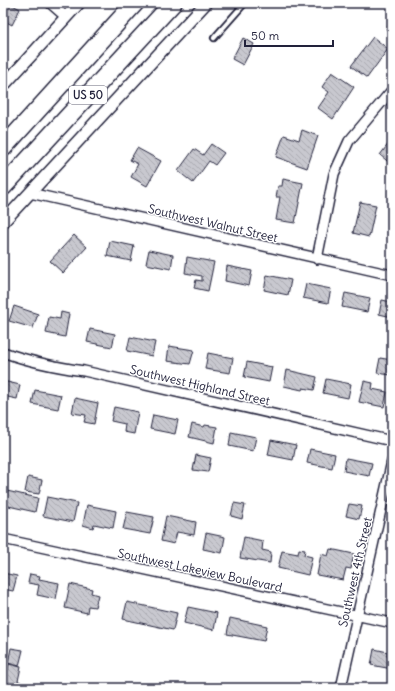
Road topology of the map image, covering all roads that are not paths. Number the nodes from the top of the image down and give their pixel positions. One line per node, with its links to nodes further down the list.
1 (50, 3): 7 (street)
2 (79, 3): 7 (street)
3 (135, 3): 11 (highway, US 50)
4 (173, 3): 12 (highway, US 50)
5 (206, 3): 13 (street)
6 (246, 3): 8 (lane)
7 (66, 17): 9 (street)
8 (214, 38)
9 (3, 86)
10 (392, 90): 15 (street)
11 (3, 148)
12 (3, 187)
13 (30, 193): 14 (street); 15 (street, Southwest Walnut Street)
14 (3, 222)
15 (317, 259): 16 (street, Southwest Walnut Street)
16 (392, 275)
17 (3, 352): 18 (street, Southwest Highland Street)
18 (392, 441)
19 (392, 461): 21 (street, Southwest 4th Street)
20 (3, 539): 21 (street, Southwest Lakeview Boulevard)
21 (357, 616): 22 (street, Southwest Lakeview Boulevard); 23 (street, Southwest 4th Street)
22 (392, 623)
23 (342, 688)

